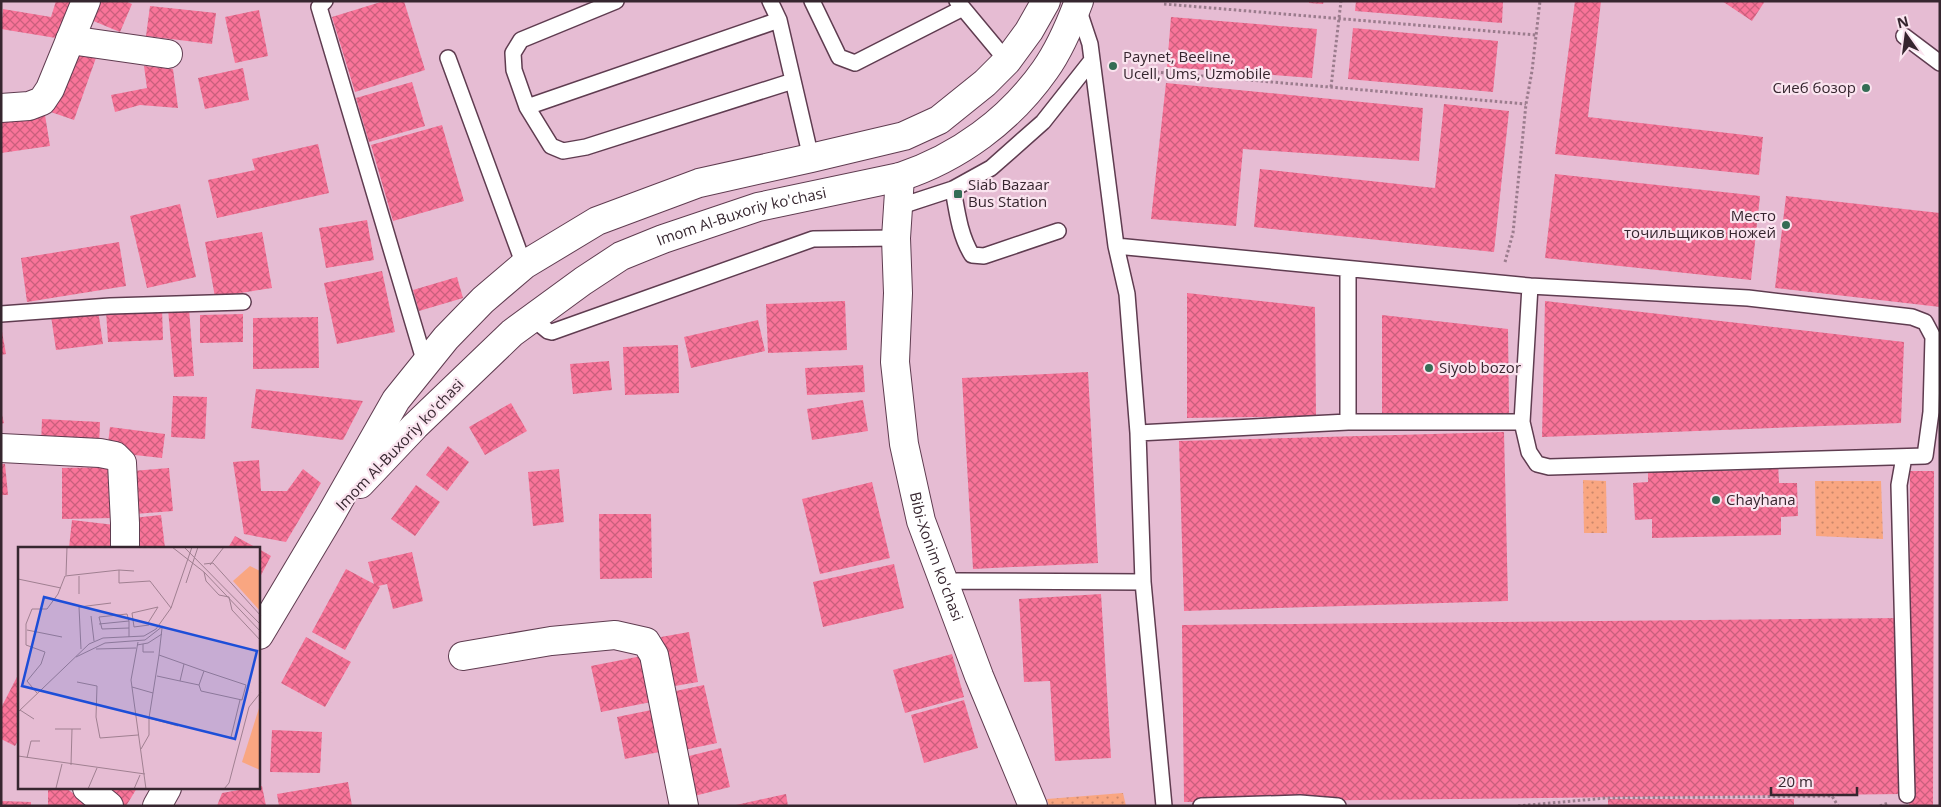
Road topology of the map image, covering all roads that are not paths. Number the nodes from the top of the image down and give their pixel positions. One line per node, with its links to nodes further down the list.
1 (86, 1): 11 (main road)
2 (325, 1): 34 (lane)
3 (616, 1): 18 (lane)
4 (770, 1): 9 (lane)
5 (812, 1): 7 (lane)
6 (1046, 1): 15 (main road, Imom Al-Buxoriy ko'chasi)
7 (960, 4): 15 (lane)
8 (1078, 4): 14 (lane); 21 (main road, Imom Al-Buxoriy ko'chasi)
9 (779, 20): 17 (lane); 18 (lane)
10 (1904, 36): 16 (lane)
11 (70, 40): 12 (main road); 19 (main road)
12 (168, 54)
13 (448, 58): 27 (lane)
14 (1092, 60): 22 (lane); 26 (lane)
15 (1007, 61): 20 (main road, Imom Al-Buxoriy ko'chasi)
16 (1940, 62)
17 (794, 81): 18 (lane); 20 (lane)
18 (527, 107)
19 (1, 108)
20 (811, 158): 27 (main road, Imom Al-Buxoriy ko'chasi)
21 (900, 178): 23 (main road, Bibi-Xonim ko'chasi); 33 (main road, Imom Al-Buxoriy ko'chasi)
22 (953, 190): 23 (lane); 24 (lane)
23 (898, 206): 25 (main road, Bibi-Xonim ko'chasi)
24 (1058, 231)
25 (896, 238): 33 (lane); 43 (main road, Bibi-Xonim ko'chasi)
26 (1116, 246): 28 (lane); 37 (lane)
27 (524, 265): 30 (main road, Imom Al-Buxoriy ko'chasi)
28 (1348, 269): 29 (lane); 35 (lane)
29 (1530, 286): 36 (lane); 39 (lane)
30 (483, 300): 33 (main road); 34 (main road, Imom Al-Buxoriy ko'chasi)
31 (243, 302): 32 (lane)
32 (1, 314)
33 (522, 326): 40 (main road, Imom Al-Buxoriy ko'chasi)
34 (425, 363): 40 (main road, Imom Al-Buxoriy ko'chasi)
35 (1348, 422): 36 (lane); 37 (lane)
36 (1522, 422): 39 (lane)
37 (1138, 432): 42 (lane)
38 (1, 448): 41 (main road)
39 (1904, 457): 48 (lane)
40 (330, 516): 44 (main road, Imom Al-Buxoriy ko'chasi)
41 (124, 547)
42 (1143, 582): 43 (lane); 53 (lane)
43 (945, 583): 52 (main road, Bibi-Xonim ko'chasi)
44 (260, 634)
45 (463, 656): 51 (main road)
46 (89, 790): 49 (main road)
47 (166, 790): 50 (main road)
48 (1907, 795)
49 (109, 806)
50 (157, 806)
51 (684, 806)
52 (1033, 806)
53 (1164, 806)
54 (1200, 806): 55 (lane)
55 (1338, 806)

